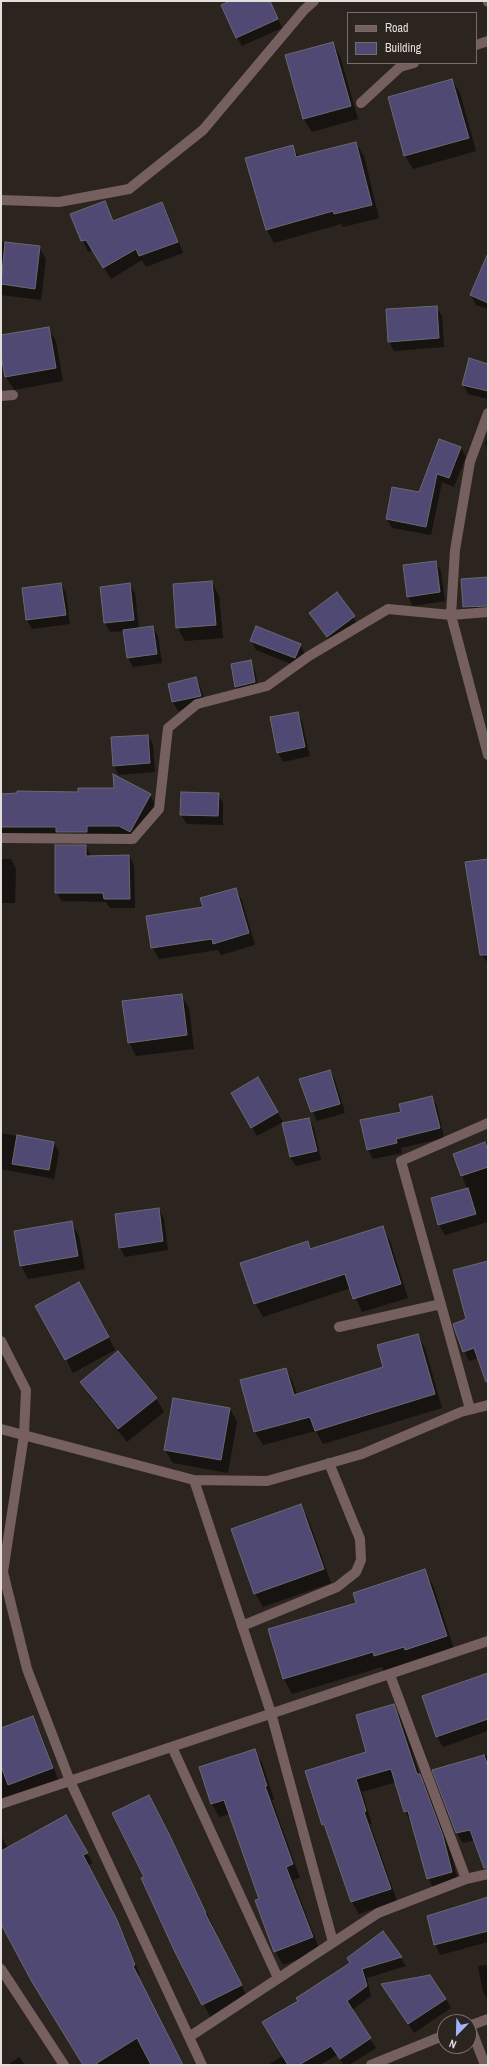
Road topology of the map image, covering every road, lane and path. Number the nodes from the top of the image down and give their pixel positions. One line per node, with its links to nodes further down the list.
1 (314, 1): 6 (street)
2 (488, 42): 3 (street)
3 (477, 45)
4 (410, 64): 5 (street)
5 (361, 103)
6 (1, 200)
7 (13, 395): 8 (street)
8 (1, 396)
9 (488, 413): 11 (street)
10 (488, 612): 11 (street)
11 (451, 615): 12 (street); 13 (street)
12 (488, 755)
13 (1, 838)
14 (488, 1123): 15 (street)
15 (441, 1304): 16 (street); 19 (street)
16 (339, 1327)
17 (1, 1341): 21 (street)
18 (488, 1405): 19 (street)
19 (470, 1409): 22 (street)
20 (1, 1429): 21 (street)
21 (24, 1435): 23 (street); 29 (street)
22 (329, 1463): 23 (street); 24 (street)
23 (194, 1480): 24 (street)
24 (242, 1626): 27 (street)
25 (488, 1640): 26 (street)
26 (390, 1674): 27 (street); 32 (street)
27 (271, 1713): 28 (street); 33 (street)
28 (172, 1747): 29 (street); 35 (street)
29 (70, 1781): 30 (street); 38 (street)
30 (1, 1804)
31 (488, 1874): 32 (street)
32 (466, 1880): 33 (street)
33 (334, 1942): 35 (street)
34 (1, 1968): 41 (street)
35 (278, 1978): 38 (street)
36 (488, 2019): 37 (street)
37 (477, 2023)
38 (189, 2036): 42 (street)
39 (437, 2038): 43 (street)
40 (477, 2046): 44 (street)
41 (64, 2065)
42 (202, 2065)
43 (371, 2065)
44 (485, 2065)

